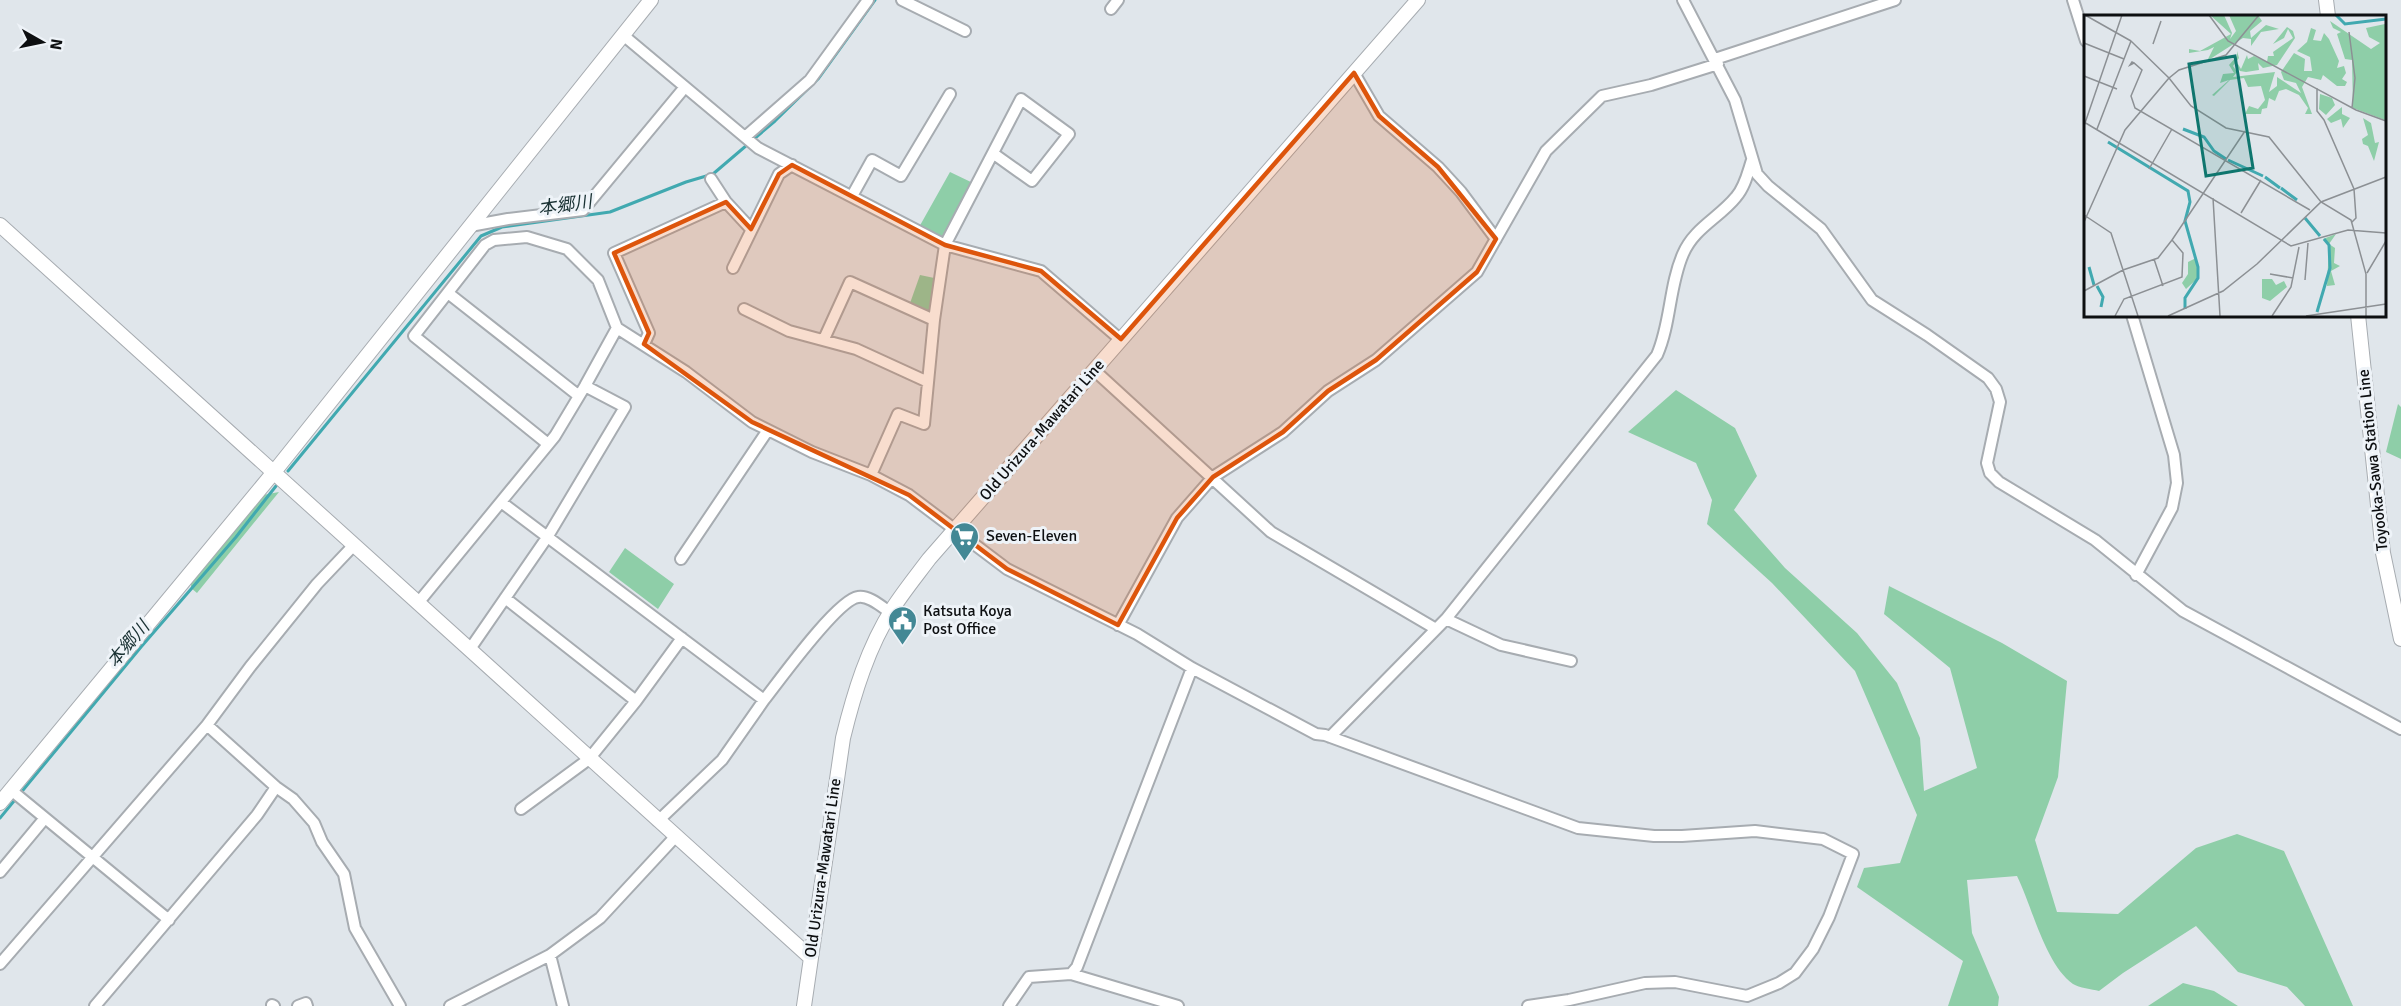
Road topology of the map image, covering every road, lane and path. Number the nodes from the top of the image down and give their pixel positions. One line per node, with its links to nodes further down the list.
1 (651, 0): 11 (street)
2 (868, 0): 17 (street)
3 (902, 0): 10 (street)
4 (1417, 0): 14 (street, Old Urizura-Mawatari Line)
5 (1683, 0): 13 (street)
6 (1895, 0): 13 (street)
7 (2073, 0): 12 (street)
8 (2326, 0): 9 (street)
9 (2328, 15)
10 (965, 31)
11 (623, 35): 15 (street); 26 (street)
12 (2084, 35)
13 (1716, 61): 19 (street); 28 (street)
14 (1354, 73): 28 (street); 39 (street, Old Urizura-Mawatari Line)
15 (685, 87): 17 (street); 24 (street)
16 (950, 94): 22 (street)
17 (745, 137): 20 (street)
18 (994, 154): 18 (street); 30 (street)
19 (1752, 159): 54 (street); 58 (street)
20 (792, 165): 22 (street); 27 (street)
21 (711, 179): 23 (street)
22 (852, 196): 30 (street)
23 (726, 202): 27 (street); 40 (street)
24 (487, 223): 26 (street); 29 (street)
25 (0, 225): 46 (street)
26 (470, 226): 46 (street)
27 (751, 229): 31 (street)
28 (1496, 239): 48 (street)
29 (494, 240): 32 (street); 37 (street)
30 (945, 245): 36 (street); 39 (street)
31 (733, 268)
32 (448, 293): 43 (street); 45 (street)
33 (744, 309): 38 (street)
34 (2132, 316): 54 (street)
35 (2358, 316): 62 (street, Toyooka-Sawa Station Line)
36 (934, 320): 38 (street); 42 (street)
37 (617, 328): 40 (street); 43 (street)
38 (824, 339): 42 (street)
39 (1121, 340): 41 (street, Old Urizura-Mawatari Line)
40 (644, 344): 44 (street)
41 (1094, 370): 48 (street); 50 (street, Old Urizura-Mawatari Line)
42 (928, 382): 47 (street)
43 (582, 391): 45 (street); 51 (street)
44 (768, 430): 47 (street); 53 (street)
45 (548, 444): 49 (street)
46 (274, 472): 52 (street); 73 (street)
47 (871, 475): 50 (street)
48 (1213, 477): 59 (street); 60 (street)
49 (501, 502): 51 (street); 56 (street)
50 (955, 528): 57 (street, Old Urizura-Mawatari Line); 59 (street)
51 (548, 536): 55 (street); 61 (street)
52 (354, 545): 56 (street); 68 (street)
53 (681, 560)
54 (2136, 575): 69 (street)
55 (505, 598): 63 (street); 67 (street)
56 (418, 603): 63 (street)
57 (891, 613): 66 (street); 83 (street, Old Urizura-Mawatari Line)
58 (1446, 619): 60 (street); 64 (street)
59 (1118, 625): 65 (street)
60 (1436, 629): 70 (street)
61 (682, 638): 66 (street); 67 (street)
62 (2401, 639)
63 (470, 649): 71 (street)
64 (1570, 661)
65 (1192, 668): 70 (street); 85 (street)
66 (764, 700): 77 (street)
67 (636, 701): 71 (street)
68 (207, 725): 72 (street); 79 (street)
69 (2401, 729)
70 (1330, 737): 95 (street)
71 (589, 759): 75 (street); 77 (street)
72 (276, 787): 81 (street); 89 (street)
73 (11, 790): 74 (street); 76 (street)
74 (0, 803)
75 (521, 809)
76 (45, 818): 79 (street); 80 (street)
77 (658, 821): 78 (street)
78 (676, 836): 82 (street); 83 (street)
79 (93, 858): 81 (street); 84 (street)
80 (0, 872)
81 (169, 920): 86 (street)
82 (550, 955): 90 (street); 91 (street)
83 (810, 957): 92 (street, Old Urizura-Mawatari Line)
84 (0, 964)
85 (1071, 974): 93 (street); 94 (street)
86 (95, 1006)
87 (298, 1006): 88 (street)
88 (307, 1006)
89 (400, 1006)
90 (450, 1006)
91 (563, 1006)
92 (804, 1006)
93 (1009, 1006)
94 (1179, 1006)
95 (1528, 1006)

